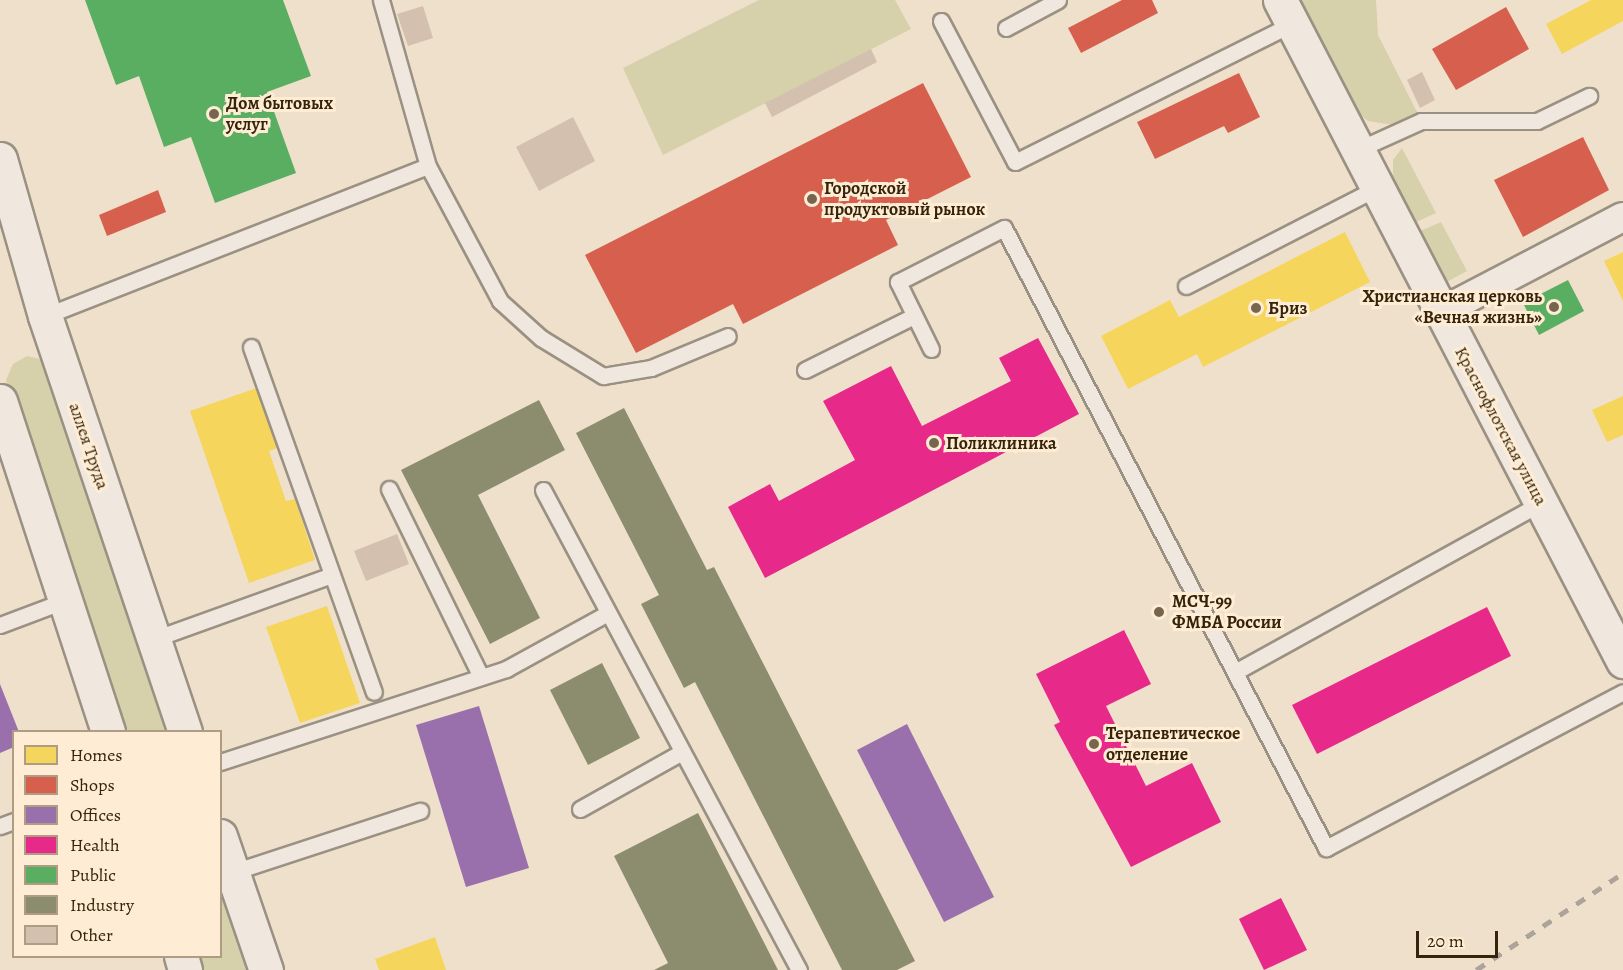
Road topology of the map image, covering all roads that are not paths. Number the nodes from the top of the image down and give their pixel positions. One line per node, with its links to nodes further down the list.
1 (381, 0): 9 (lane)
2 (1059, 0): 5 (lane)
3 (1286, 12): 4 (lane); 7 (street, Краснофлотская улица)
4 (941, 21)
5 (1006, 28)
6 (1589, 96): 7 (lane)
7 (1357, 150): 10 (street, Краснофлотская улица)
8 (0, 159): 14 (street, аллея Труда)
9 (428, 166): 14 (lane); 16 (lane)
10 (1377, 188): 12 (lane); 13 (street, Краснофлотская улица)
11 (1623, 217): 13 (street)
12 (1186, 286)
13 (1441, 312): 23 (street, Краснофлотская улица)
14 (45, 316): 28 (street, аллея Труда)
15 (914, 316): 18 (lane); 19 (lane); 30 (lane)
16 (728, 336)
17 (251, 347): 24 (lane)
18 (930, 349)
19 (805, 370)
20 (0, 401): 25 (street)
21 (389, 489): 31 (lane)
22 (543, 490): 26 (lane)
23 (1541, 503): 29 (street, Краснофлотская улица); 30 (lane)
24 (332, 575): 28 (lane); 32 (lane)
25 (66, 600): 27 (lane); 34 (street)
26 (608, 613): 31 (lane); 36 (lane)
27 (0, 625)
28 (154, 639): 35 (street, аллея Труда)
29 (1623, 661)
30 (1235, 672): 33 (lane)
31 (481, 678): 37 (lane)
32 (374, 692)
33 (1623, 692)
34 (107, 730)
35 (184, 730)
36 (682, 752): 38 (lane); 43 (lane)
37 (222, 761)
38 (580, 809)
39 (420, 811): 41 (lane)
40 (222, 842): 41 (street)
41 (233, 872): 42 (street)
42 (266, 970)
43 (799, 970)

